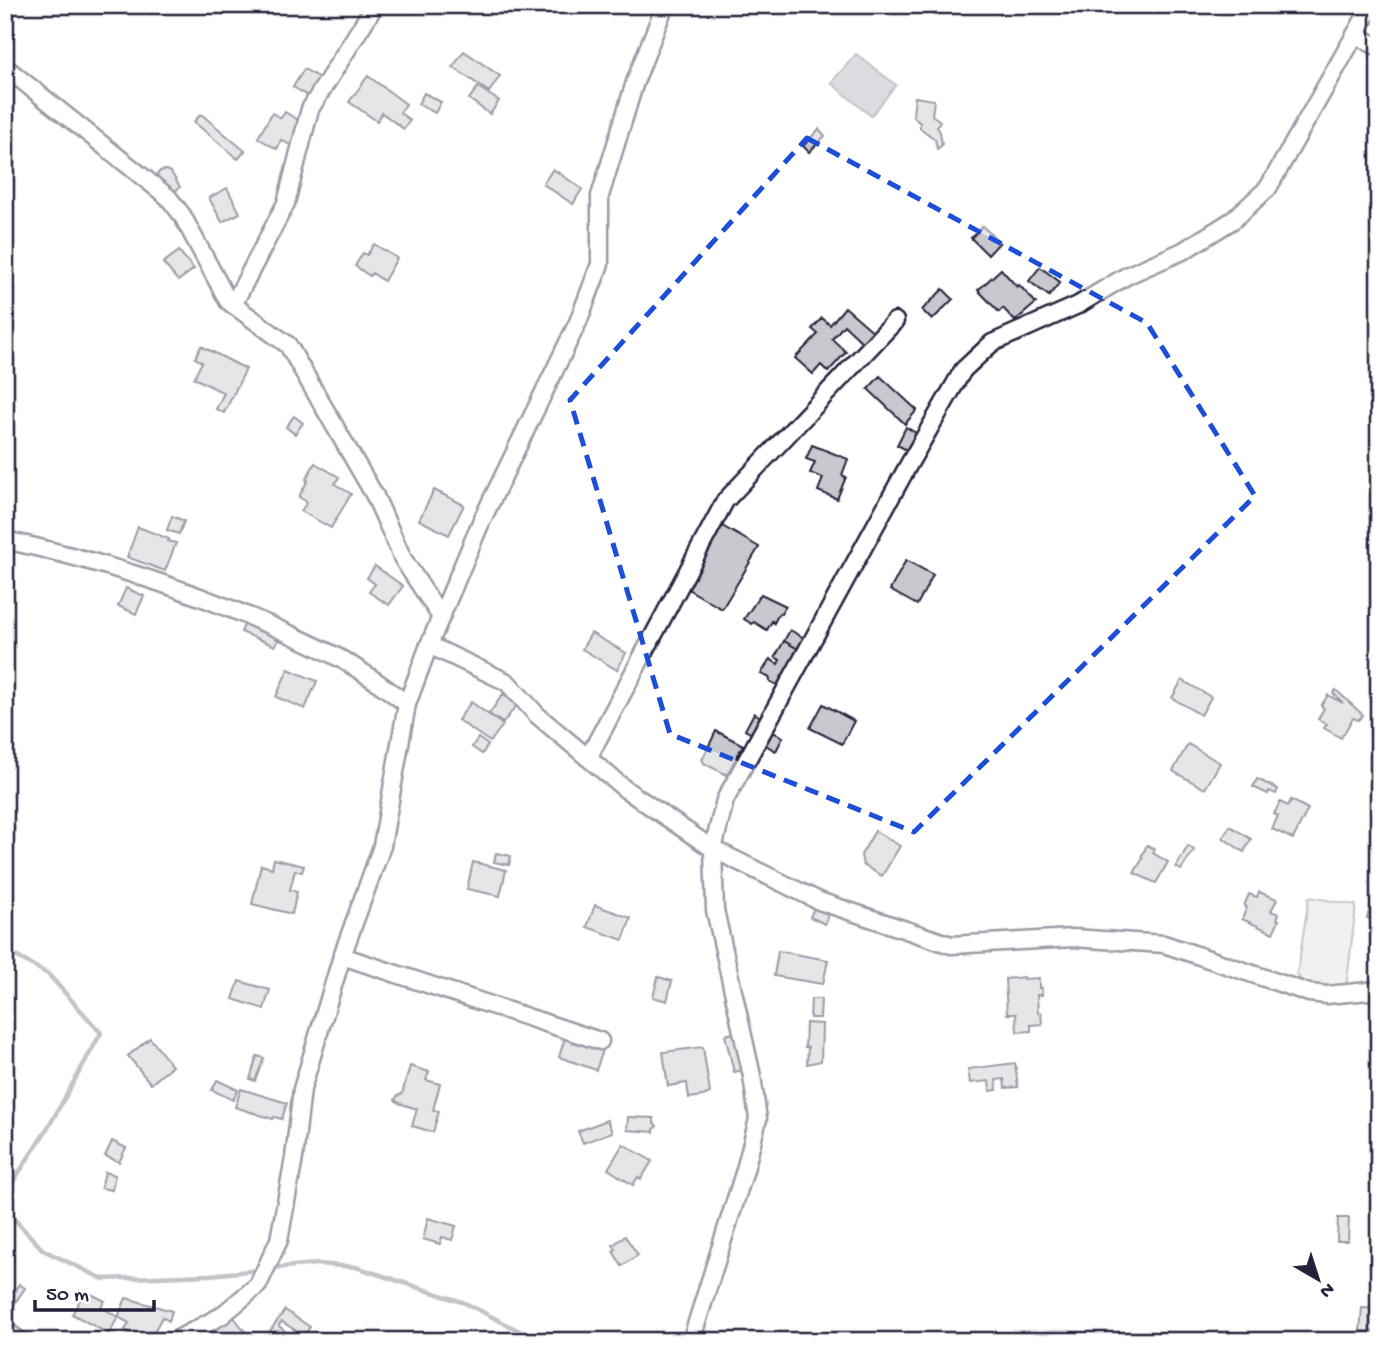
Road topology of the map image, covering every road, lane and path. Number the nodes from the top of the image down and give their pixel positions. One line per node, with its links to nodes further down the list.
1 (375, 5): 7 (street)
2 (665, 5): 10 (street)
3 (1372, 5): 4 (street)
4 (1355, 35): 5 (street); 14 (street)
5 (1379, 47)
6 (5, 67): 7 (street)
7 (233, 305): 10 (street)
8 (895, 321): 13 (street)
9 (5, 540): 12 (street)
10 (441, 617): 11 (street)
11 (429, 645): 12 (street); 13 (street)
12 (407, 704): 15 (street)
13 (588, 758): 14 (street)
14 (713, 849): 16 (street); 21 (street)
15 (342, 956): 17 (street); 20 (street)
16 (1379, 990)
17 (600, 1041)
18 (5, 1330): 19 (street)
19 (20, 1341)
20 (174, 1341)
21 (691, 1341)

